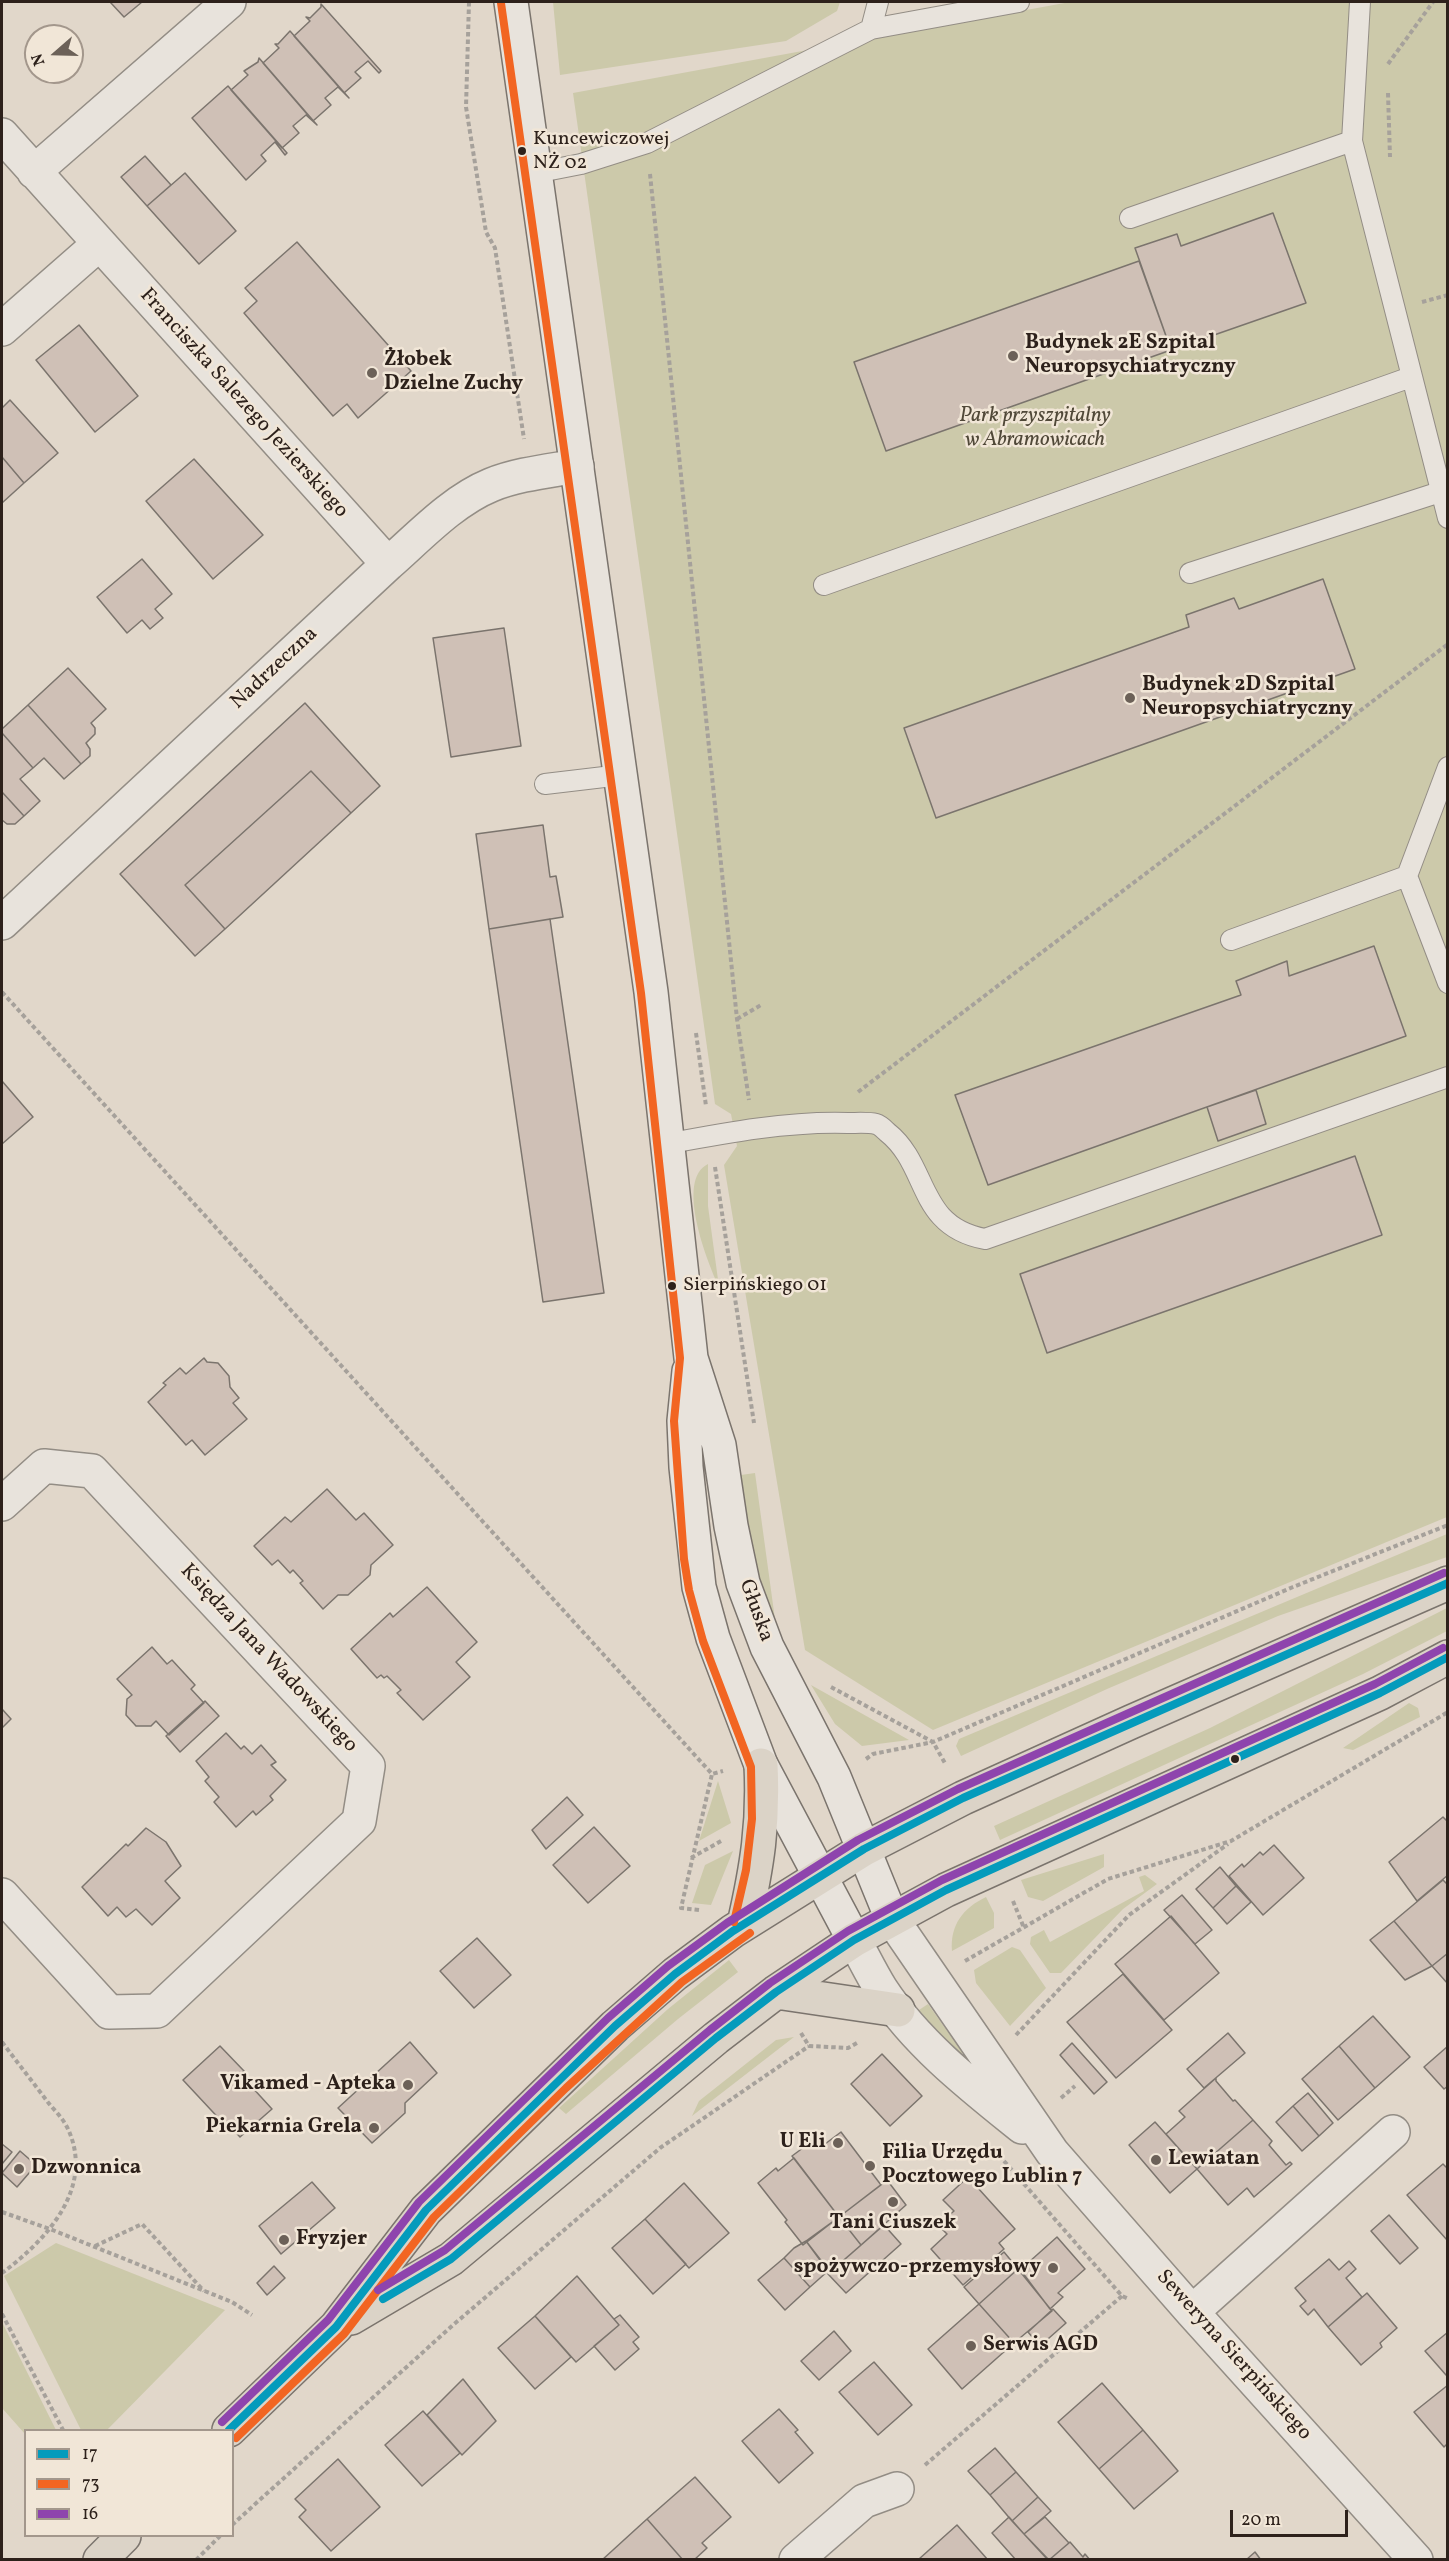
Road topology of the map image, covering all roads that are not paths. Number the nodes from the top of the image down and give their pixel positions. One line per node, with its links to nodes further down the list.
1 (229, 2): 9 (street)
2 (511, 2): 10 (street, Głuska)
3 (878, 2): 6 (lane)
4 (1018, 2): 6 (lane)
5 (1360, 2): 8 (lane)
6 (872, 29): 10 (lane)
7 (2, 135): 9 (street, Franciszka Salezego Jezierskiego)
8 (1352, 141): 11 (lane); 14 (lane)
9 (34, 172): 12 (street, Franciszka Salezego Jezierskiego)
10 (535, 172): 15 (street, Głuska)
11 (1130, 218)
12 (99, 244): 13 (street); 18 (street, Franciszka Salezego Jezierskiego)
13 (2, 329)
14 (1411, 377): 16 (lane); 20 (lane)
15 (577, 466): 18 (street, Nadrzeczna); 22 (street, Głuska)
16 (1440, 492): 17 (lane); 19 (lane)
17 (1448, 518)
18 (388, 564): 25 (street, Nadrzeczna)
19 (1190, 573)
20 (824, 585)
21 (1448, 767): 24 (lane)
22 (621, 775): 23 (lane); 29 (street, Głuska)
23 (546, 784)
24 (1407, 876): 26 (lane); 27 (lane)
25 (2, 923)
26 (1231, 940)
27 (1448, 983)
28 (1448, 1077): 29 (lane)
29 (666, 1144): 30 (street, Głuska)
30 (691, 1358): 34 (street, Głuska); 35 (street, Głuska)
31 (2, 1504): 37 (street, Księdza Jana Wadowskiego)
32 (1448, 1583): 35 (main road)
33 (1448, 1657): 38 (main road)
34 (761, 1765): 36 (street, Głuska); 39 (main road)
35 (864, 1849): 36 (main road); 38 (street, Głuska)
36 (818, 1876): 39 (main road); 40 (street, Głuska)
37 (2, 1895)
38 (892, 1919): 40 (main road); 44 (street, Seweryna Sierpińskiego)
39 (744, 1924): 46 (main road)
40 (854, 1940): 41 (main road); 42 (street, Seweryna Sierpińskiego)
41 (776, 1992): 42 (main road); 46 (main road)
42 (898, 2010): 44 (street, Seweryna Sierpińskiego)
43 (1393, 2132): 45 (street)
44 (1052, 2152): 45 (street, Seweryna Sierpińskiego)
45 (1192, 2312): 52 (street, Seweryna Sierpińskiego)
46 (336, 2327): 47 (main road)
47 (230, 2429)
48 (897, 2489): 50 (street)
49 (121, 2537): 51 (main road)
50 (818, 2553)
51 (99, 2559)
52 (1416, 2559)

